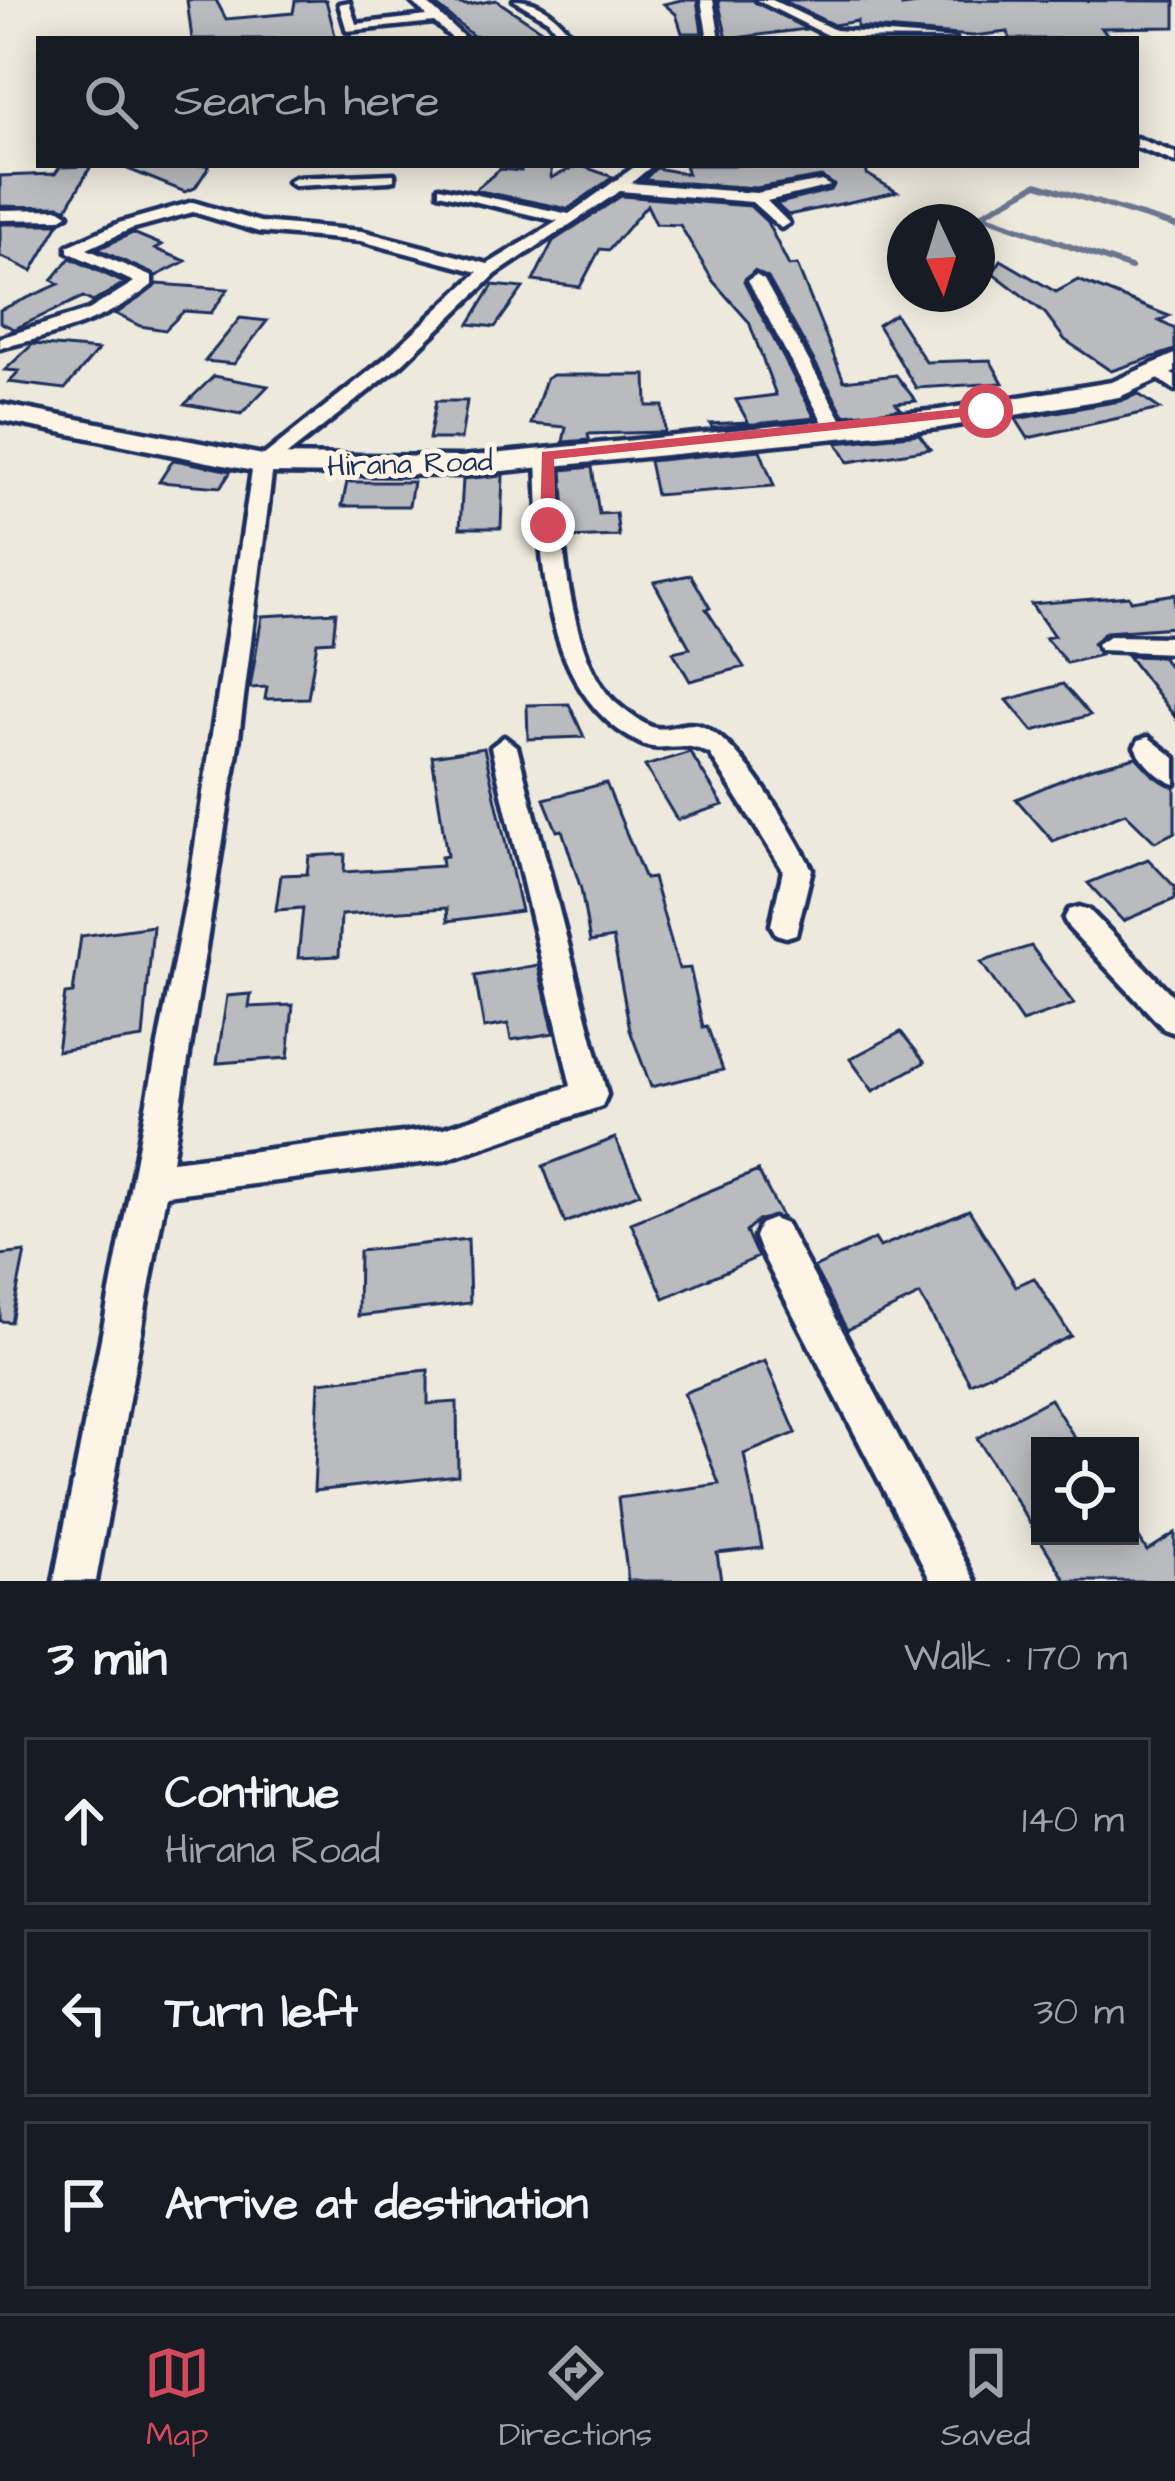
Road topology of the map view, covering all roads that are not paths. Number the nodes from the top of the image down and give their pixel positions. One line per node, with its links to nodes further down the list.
1 (416, 0): 7 (street)
2 (520, 0): 9 (street)
3 (707, 0): 4 (street); 10 (street)
4 (719, 0)
5 (763, 0): 11 (street)
6 (345, 4): 7 (street)
7 (436, 18): 8 (street)
8 (457, 36)
9 (567, 36)
10 (713, 36)
11 (880, 36)
12 (1139, 143): 13 (street)
13 (1175, 158)
14 (642, 168): 17 (street)
15 (389, 177): 21 (street)
16 (295, 182): 21 (street)
17 (619, 186): 20 (street); 24 (street)
18 (822, 186): 20 (street)
19 (444, 190): 24 (street)
20 (756, 198): 25 (street)
21 (342, 207): 26 (street); 28 (street)
22 (60, 214): 23 (street)
23 (0, 215)
24 (572, 219): 26 (street)
25 (781, 223)
26 (490, 269): 33 (street)
27 (756, 280): 31 (street)
28 (0, 343)
29 (1169, 373): 31 (street, Hirana Road)
30 (0, 412): 33 (street, Hirana Road)
31 (836, 428): 32 (street, Hirana Road)
32 (547, 455): 33 (street, Hirana Road); 40 (street)
33 (263, 464): 42 (street)
34 (1109, 644): 35 (street)
35 (1175, 645)
36 (504, 747): 42 (street)
37 (1148, 747): 38 (street)
38 (1175, 774)
39 (1079, 919): 41 (street)
40 (786, 926)
41 (1175, 1019)
42 (153, 1180): 44 (street)
43 (773, 1237): 45 (street)
44 (75, 1581)
45 (954, 1581)

